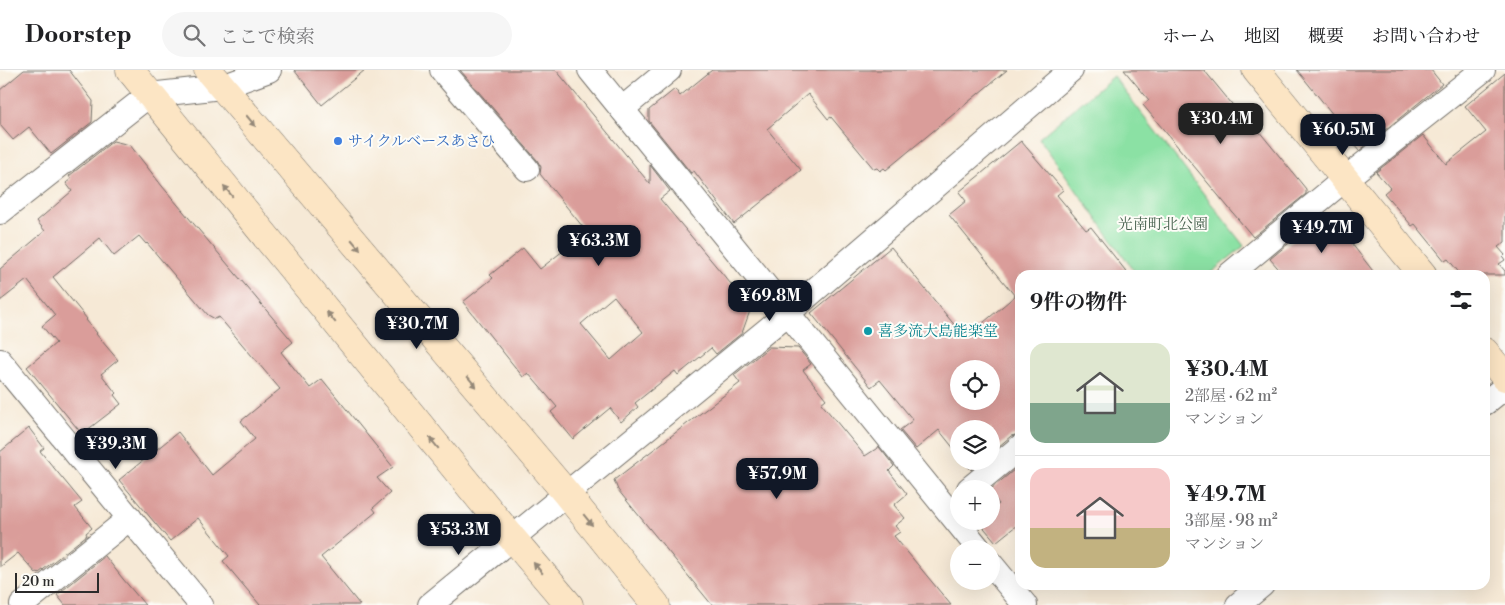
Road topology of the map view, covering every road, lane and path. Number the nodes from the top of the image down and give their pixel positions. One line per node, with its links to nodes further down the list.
1 (130, 70): 10 (street)
2 (269, 70): 9 (street)
3 (442, 70): 12 (street)
4 (590, 70): 11 (street)
5 (669, 70): 11 (street)
6 (1071, 70): 17 (street)
7 (1256, 70): 13 (street)
8 (1483, 70): 13 (street)
9 (215, 79): 10 (street); 25 (street, one-way to 25)
10 (149, 95): 14 (street); 28 (street, one-way to 10)
11 (622, 110): 17 (street)
12 (526, 169)
13 (1345, 179): 15 (street); 16 (street)
14 (0, 212)
15 (1235, 270)
16 (1418, 270)
17 (788, 313): 25 (street); 26 (street)
18 (1490, 358): 20 (street)
19 (0, 361): 27 (street)
20 (1505, 377)
21 (1505, 387): 22 (street)
22 (1490, 399)
23 (1015, 451): 24 (street)
24 (980, 480)
25 (566, 493): 28 (street); 35 (street, one-way to 35)
26 (950, 500)
27 (130, 518): 31 (street); 32 (street)
28 (512, 538): 33 (street); 34 (street, one-way to 28)
29 (1000, 575): 36 (street)
30 (1256, 590): 37 (street)
31 (22, 605)
32 (201, 605)
33 (430, 605)
34 (569, 605)
35 (656, 605)
36 (1025, 605)
37 (1238, 605)

